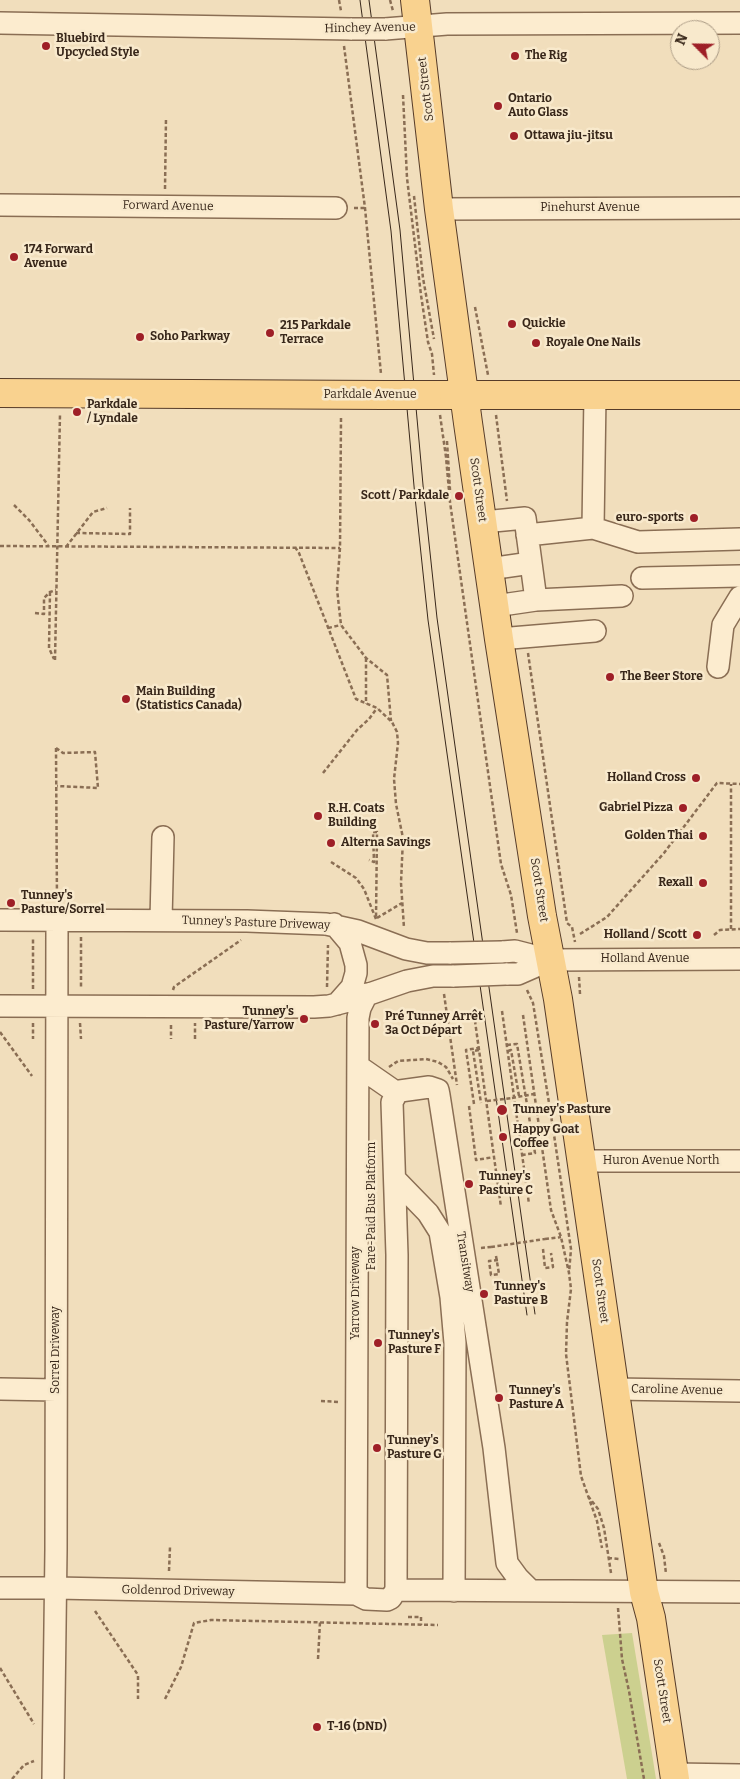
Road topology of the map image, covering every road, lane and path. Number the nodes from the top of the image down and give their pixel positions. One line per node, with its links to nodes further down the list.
1 (339, 0): 7 (path)
2 (390, 0): 3 (path)
3 (398, 15): 6 (main road, Scott Street); 7 (street, Hinchey Avenue, bridge)
4 (0, 23): 7 (street, Hinchey Avenue)
5 (740, 23): 6 (street, Hinchey Avenue)
6 (419, 28): 14 (main road, Scott Street)
7 (347, 29): 18 (path)
8 (403, 93): 16 (path)
9 (166, 118): 11 (path)
10 (0, 205): 11 (street, Forward Avenue)
11 (164, 206): 12 (street, Forward Avenue)
12 (336, 208)
13 (740, 208): 14 (street, Pinehurst Avenue)
14 (439, 209): 21 (main road, Scott Street)
15 (474, 298): 17 (path)
16 (433, 366)
17 (486, 366)
18 (383, 386): 20 (main road, Parkdale Avenue); 21 (main road, Parkdale Avenue, bridge)
19 (0, 393): 20 (main road, Parkdale Avenue)
20 (60, 393): 38 (path)
21 (464, 395): 22 (main road, Parkdale Avenue); 31 (main road, Scott Street)
22 (595, 395): 23 (main road, Parkdale Avenue); 32 (street)
23 (740, 395)
24 (340, 418): 41 (path)
25 (440, 419): 27 (path)
26 (446, 423): 27 (path)
27 (450, 502): 82 (path)
28 (14, 506): 36 (path)
29 (107, 508): 33 (path)
30 (130, 508): 33 (path)
31 (483, 522): 34 (street); 43 (main road, Scott Street)
32 (593, 528): 34 (street); 35 (street)
33 (76, 533): 39 (path)
34 (527, 535): 42 (street)
35 (740, 539)
36 (48, 545): 37 (path); 38 (path)
37 (0, 546)
38 (57, 547): 39 (path); 46 (path)
39 (66, 547): 40 (path)
40 (295, 547): 41 (path); 54 (path)
41 (340, 548): 53 (path)
42 (531, 563): 43 (street); 50 (street)
43 (489, 569): 51 (main road, Scott Street)
44 (740, 576): 45 (street)
45 (642, 578)
46 (56, 590): 47 (path); 47 (path)
47 (50, 592): 52 (path)
48 (622, 596): 50 (street)
49 (740, 597): 58 (street)
50 (536, 600): 51 (street)
51 (495, 606): 56 (main road, Scott Street)
52 (35, 613)
53 (341, 625): 54 (path); 57 (path)
54 (328, 628): 59 (path)
55 (595, 631): 56 (street)
56 (499, 639): 85 (main road, Scott Street)
57 (366, 658): 59 (path); 61 (path)
58 (718, 667)
59 (366, 704): 60 (path)
60 (377, 708): 61 (path); 62 (path)
61 (392, 722): 69 (path)
62 (323, 773)
63 (731, 784): 64 (path); 74 (path); 80 (path)
64 (740, 784)
65 (57, 786): 65 (path); 72 (path)
66 (163, 837): 73 (street)
67 (368, 860): 70 (path)
68 (331, 862): 70 (path)
69 (402, 903): 70 (path); 78 (path)
70 (376, 919)
71 (0, 920): 72 (street, Tunney's Pasture Driveway)
72 (57, 920): 73 (street, Tunney's Pasture Driveway); 94 (street, Sorrel Driveway)
73 (161, 920): 77 (street, Tunney's Pasture Driveway)
74 (731, 929): 75 (path); 81 (path)
75 (740, 929)
76 (34, 930): 89 (path)
77 (331, 931): 85 (street, Tunney's Pasture Driveway, bridge); 92 (path); 92 (street)
78 (402, 932)
79 (81, 933): 88 (path)
80 (580, 934)
81 (714, 935)
82 (519, 936)
83 (246, 937): 91 (path)
84 (740, 959): 85 (street, Holland Avenue)
85 (550, 960): 86 (street, bridge); 119 (main road, Scott Street)
86 (449, 983): 90 (street); 110 (path)
87 (527, 992): 130 (path)
88 (81, 993)
89 (33, 994)
90 (367, 994): 92 (street); 108 (street, Yarrow Driveway)
91 (170, 996)
92 (332, 996): 94 (street)
93 (0, 1006): 94 (street)
94 (57, 1006): 133 (street, Sorrel Driveway)
95 (502, 1011): 105 (path)
96 (474, 1014): 106 (path)
97 (523, 1014): 112 (path)
98 (80, 1017): 103 (path)
99 (33, 1019): 102 (path)
100 (171, 1024): 104 (path)
101 (0, 1032): 109 (path)
102 (33, 1039)
103 (81, 1039)
104 (171, 1039)
105 (507, 1046): 107 (path); 113 (path)
106 (478, 1049): 115 (path); 116 (path); 118 (path)
107 (508, 1051): 114 (path); 117 (path)
108 (358, 1066): 110 (street); 154 (street, Yarrow Driveway)
109 (32, 1076)
110 (379, 1080): 111 (street)
111 (396, 1093): 121 (street); 143 (street, Transitway)
112 (534, 1094): 113 (path); 124 (path)
113 (525, 1095): 114 (path); 117 (path)
114 (519, 1096): 115 (path, bridge)
115 (481, 1103): 116 (path)
116 (474, 1104): 118 (path)
117 (522, 1155): 122 (path)
118 (494, 1157): 123 (path)
119 (581, 1161): 120 (street, Huron Avenue North); 132 (main road, Scott Street)
120 (740, 1161)
121 (395, 1179): 149 (street); 151 (street, Transitway)
122 (529, 1204)
123 (501, 1207)
124 (561, 1237): 125 (path, bridge); 130 (path)
125 (478, 1248)
126 (543, 1249): 127 (path)
127 (551, 1253)
128 (496, 1256): 129 (path, bridge)
129 (498, 1260)
130 (569, 1274): 137 (path)
131 (0, 1389): 133 (street)
132 (614, 1389): 134 (street, Caroline Avenue); 152 (main road, Scott Street)
133 (56, 1390): 147 (street, Sorrel Driveway)
134 (740, 1391)
135 (321, 1401): 136 (path)
136 (347, 1402)
137 (588, 1496): 139 (path); 141 (path)
138 (170, 1548): 148 (path)
139 (602, 1548)
140 (664, 1556): 145 (path)
141 (608, 1558): 142 (path); 144 (path)
142 (613, 1558)
143 (507, 1563): 150 (street); 151 (street)
144 (609, 1565)
145 (666, 1576)
146 (0, 1588): 147 (street, Goldenrod Driveway)
147 (56, 1588): 148 (street, Goldenrod Driveway); 170 (street, Sorrel Driveway)
148 (168, 1590): 154 (street, Goldenrod Driveway)
149 (396, 1590): 151 (street); 154 (street, Goldenrod Driveway)
150 (530, 1590): 151 (street); 152 (street)
151 (463, 1591)
152 (644, 1592): 153 (street); 168 (main road, Scott Street)
153 (740, 1592)
154 (356, 1594)
155 (95, 1611): 163 (path)
156 (619, 1611): 171 (path)
157 (408, 1616): 159 (path)
158 (320, 1622): 159 (path); 161 (path); 164 (path)
159 (421, 1624): 160 (path)
160 (438, 1625)
161 (318, 1659)
162 (0, 1668): 165 (path)
163 (138, 1699)
164 (165, 1699)
165 (34, 1724)
166 (34, 1760): 169 (path)
167 (740, 1774): 168 (street)
168 (675, 1777)
169 (12, 1779)
170 (53, 1779)
171 (644, 1779)

